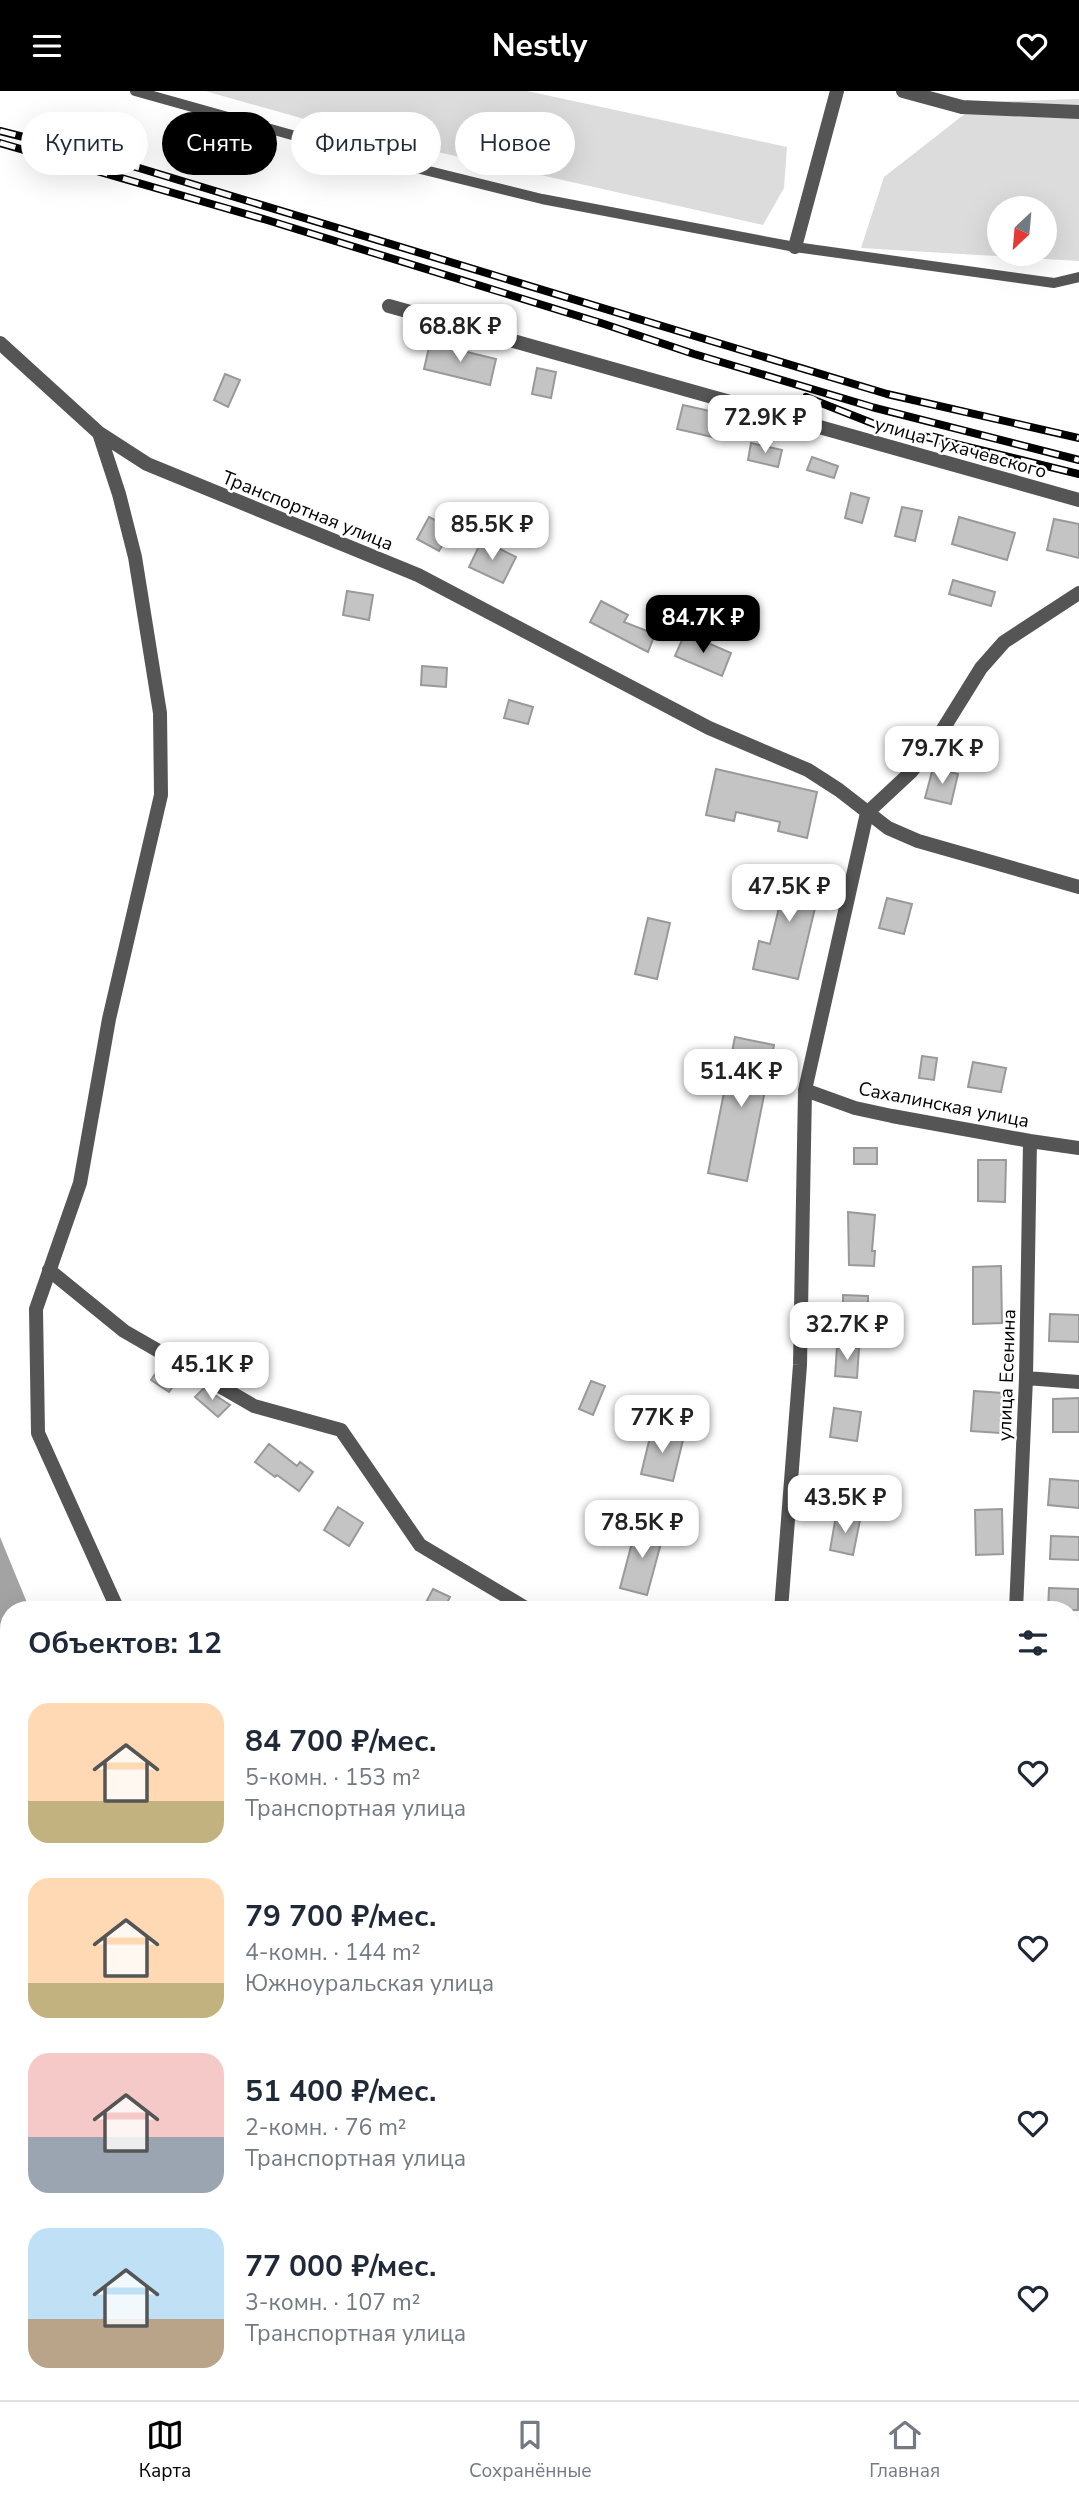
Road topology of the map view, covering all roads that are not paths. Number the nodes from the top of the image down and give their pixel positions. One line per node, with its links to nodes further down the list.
1 (135, 91): 5 (lane)
2 (837, 91): 5 (street)
3 (903, 91): 4 (street)
4 (1079, 112)
5 (795, 247): 6 (lane)
6 (1079, 277)
7 (389, 306): 10 (street, улица Тухачевского)
8 (0, 343): 9 (street, Транспортная улица)
9 (99, 433): 12 (street, Транспортная улица); 17 (street)
10 (1079, 499)
11 (1079, 593): 12 (street)
12 (867, 813): 13 (street, Транспортная улица); 14 (street)
13 (1079, 887)
14 (805, 1090): 15 (street, Сахалинская улица); 22 (street)
15 (1030, 1141): 16 (street, Сахалинская улица); 18 (street, улица Есенина)
16 (1079, 1147)
17 (49, 1270): 20 (street); 21 (street)
18 (1026, 1378): 19 (street); 23 (street, улица Есенина)
19 (1079, 1382)
20 (114, 1601)
21 (514, 1601)
22 (782, 1601)
23 (1016, 1601)

